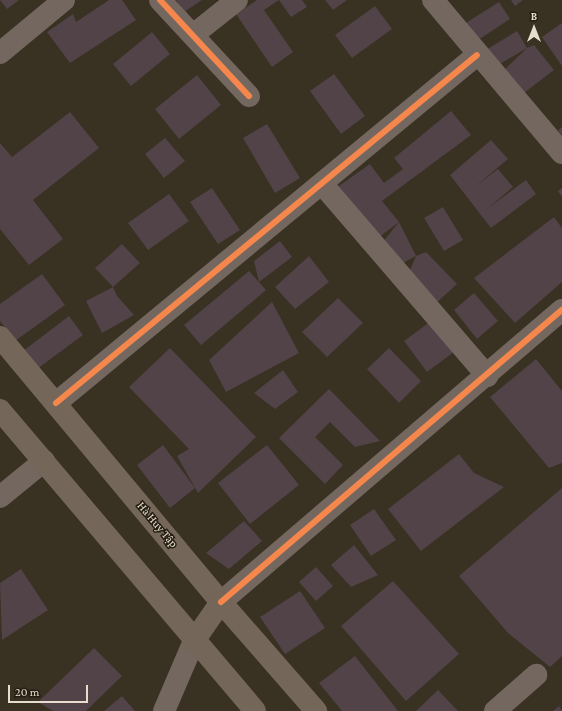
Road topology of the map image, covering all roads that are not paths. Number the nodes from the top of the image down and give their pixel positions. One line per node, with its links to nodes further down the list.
1 (64, 0): 6 (street)
2 (160, 0): 5 (street)
3 (237, 0): 5 (street)
4 (433, 0): 7 (street)
5 (193, 35): 8 (street)
6 (0, 53)
7 (477, 55): 9 (street); 10 (street)
8 (249, 96)
9 (562, 153)
10 (323, 184): 13 (street); 14 (street)
11 (559, 320): 13 (street)
12 (0, 337): 14 (main road, Hà Huy Tập)
13 (487, 376): 18 (street)
14 (56, 403): 18 (main road, Hà Huy Tập)
15 (0, 410): 16 (main road)
16 (44, 461): 17 (street); 19 (main road)
17 (0, 497)
18 (221, 602): 19 (main road); 23 (main road, Hà Huy Tập)
19 (194, 641): 21 (street); 22 (main road)
20 (536, 675): 24 (street)
21 (164, 711)
22 (255, 711)
23 (316, 711)
24 (495, 711)

